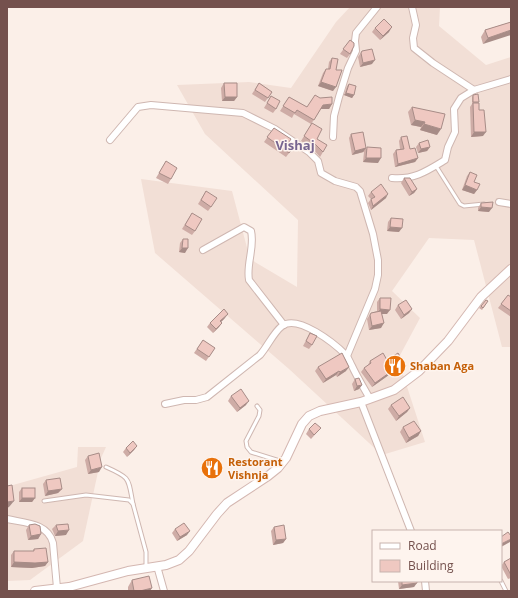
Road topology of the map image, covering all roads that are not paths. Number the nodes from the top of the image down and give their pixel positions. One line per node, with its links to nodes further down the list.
1 (377, 7): 5 (street)
2 (412, 7): 4 (street)
3 (511, 80): 4 (street)
4 (474, 90): 7 (street)
5 (333, 137)
6 (110, 140): 15 (street)
7 (436, 166): 8 (street); 10 (lane)
8 (392, 178)
9 (499, 202): 11 (street)
10 (486, 204)
11 (511, 204)
12 (203, 250): 14 (street)
13 (510, 271): 16 (main road)
14 (284, 324): 15 (street); 18 (street)
15 (347, 356): 16 (street)
16 (370, 399): 17 (main road)
17 (361, 402): 20 (main road); 25 (street)
18 (165, 404)
19 (257, 406): 20 (lane)
20 (283, 462): 26 (main road)
21 (106, 467): 23 (lane)
22 (44, 501): 23 (lane)
23 (133, 504): 27 (lane)
24 (7, 519): 29 (street)
25 (411, 530)
26 (157, 566): 27 (main road); 31 (street)
27 (146, 568): 29 (main road)
28 (502, 582): 32 (lane)
29 (57, 588): 30 (main road)
30 (36, 591)
31 (164, 591)
32 (506, 591)

